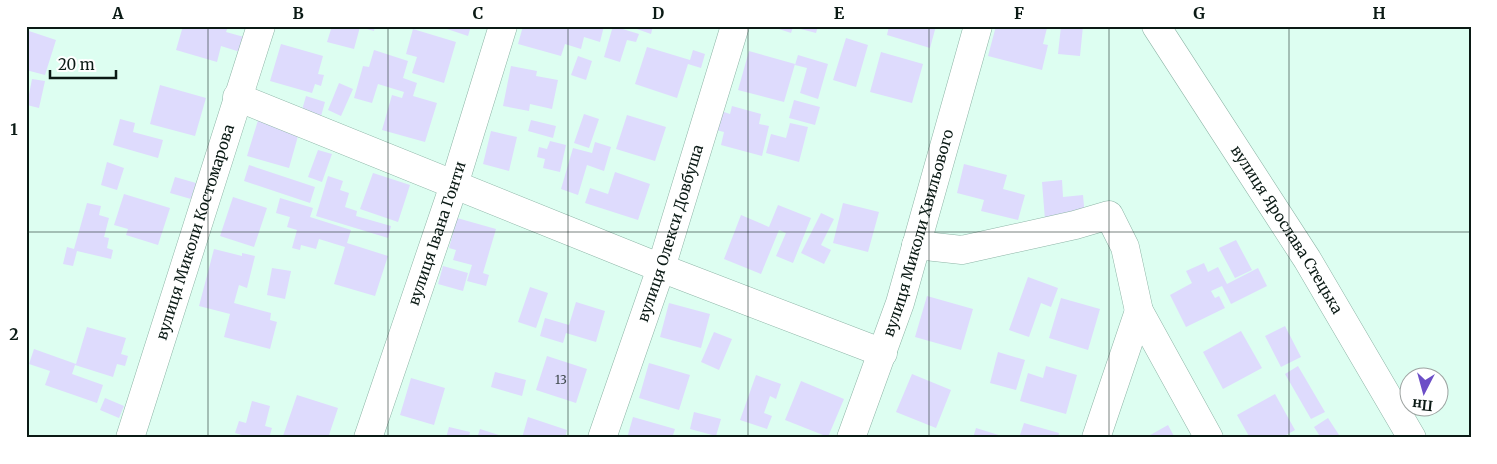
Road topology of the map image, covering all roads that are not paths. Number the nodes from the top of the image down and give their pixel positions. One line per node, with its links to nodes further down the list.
1 (261, 26): 6 (street, вулиця Миколи Костомарова)
2 (503, 26): 7 (street, вулиця Івана Гонти)
3 (735, 26): 9 (street, вулиця Олекси Довбуша)
4 (978, 26): 8 (street, вулиця Миколи Хвильового)
5 (1156, 26): 18 (street, вулиця Ярослава Стецька)
6 (237, 97): 7 (street); 12 (street, вулиця Миколи Костомарова)
7 (454, 185): 9 (street); 13 (street, вулиця Івана Гонти)
8 (916, 245): 10 (street); 11 (street, вулиця Миколи Хвильового)
9 (661, 268): 11 (street); 14 (street, вулиця Олекси Довбуша)
10 (1139, 311): 16 (street); 17 (street)
11 (883, 353): 15 (street, вулиця Миколи Хвильового)
12 (130, 438)
13 (368, 438)
14 (602, 438)
15 (851, 438)
16 (1096, 438)
17 (1210, 438)
18 (1412, 438)

